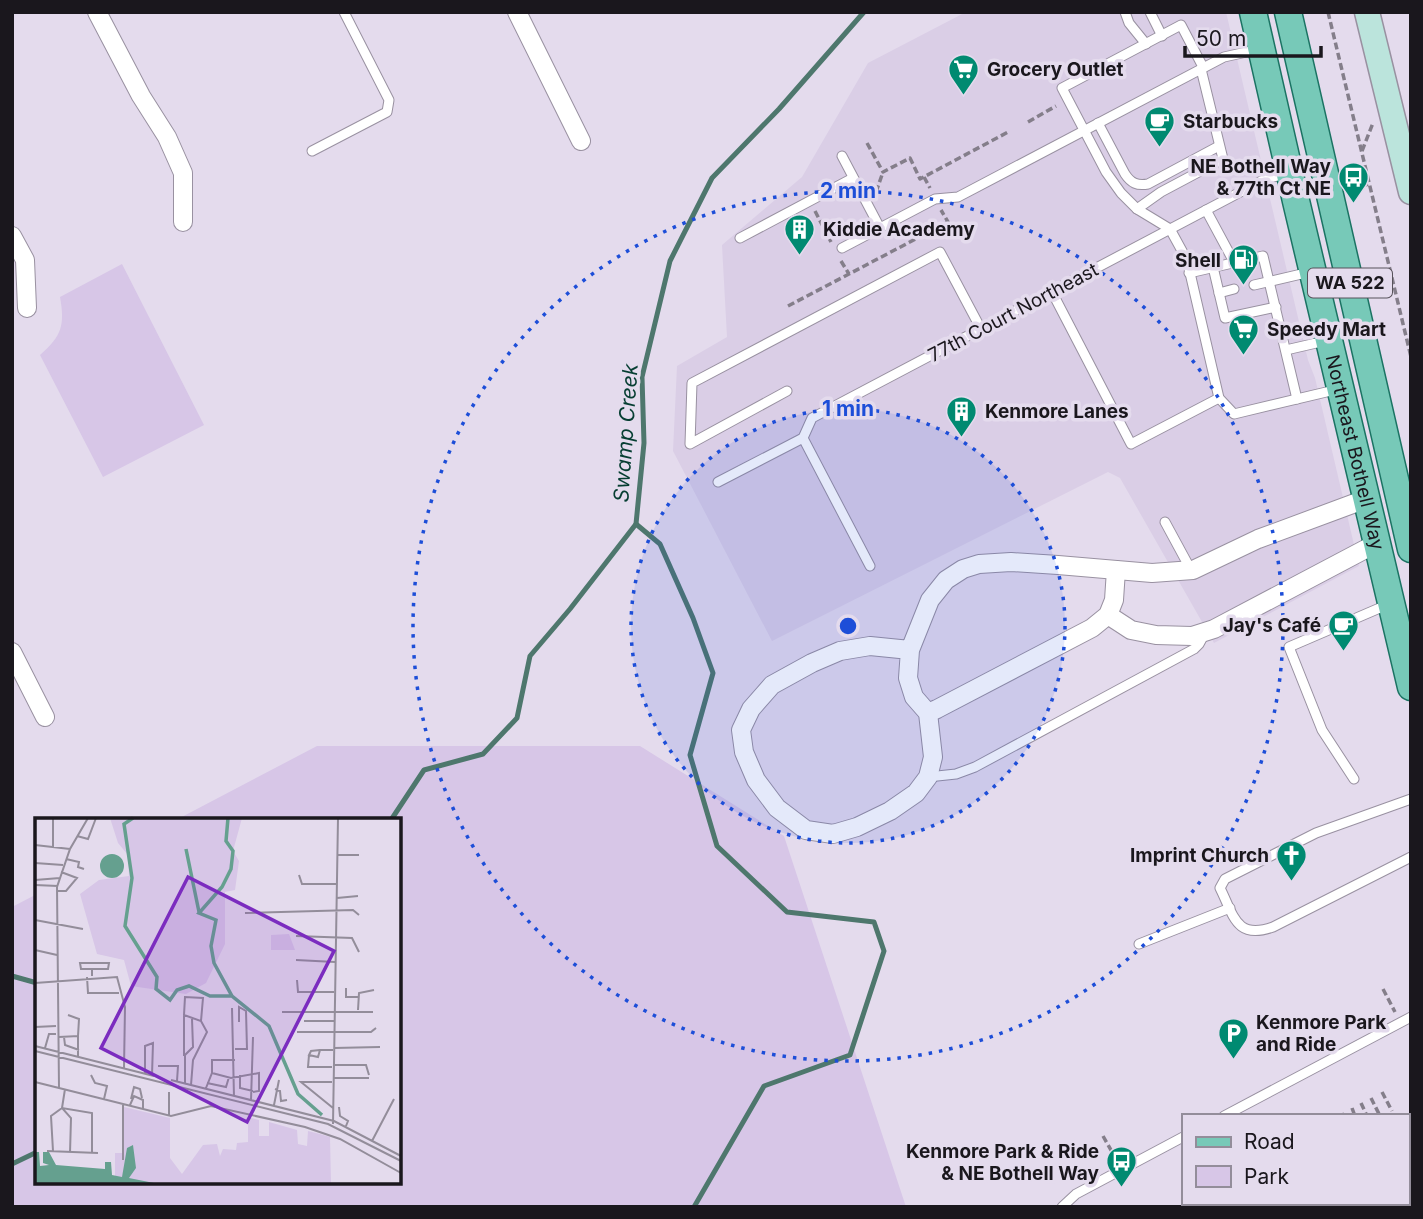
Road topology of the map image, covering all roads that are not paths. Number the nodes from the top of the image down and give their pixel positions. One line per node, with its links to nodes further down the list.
1 (97, 12): 25 (street)
2 (344, 12): 17 (lane)
3 (517, 12): 15 (street)
4 (1125, 12): 10 (lane)
5 (1150, 12): 9 (lane)
6 (1253, 12): 11 (main road, Northeast Bothell Way / WA 522)
7 (1288, 12): 19 (main road, Northeast Bothell Way / WA 522)
8 (1367, 12): 22 (street)
9 (1162, 36): 10 (lane); 12 (lane)
10 (1146, 44): 14 (lane)
11 (1262, 48): 12 (lane); 20 (main road, Northeast Bothell Way / WA 522)
12 (1202, 68): 13 (lane); 16 (lane)
13 (1098, 123): 14 (lane); 16 (lane)
14 (1084, 131): 23 (lane); 26 (lane)
15 (581, 141)
16 (1219, 146): 23 (lane)
17 (312, 152)
18 (842, 156): 21 (lane)
19 (1323, 165): 20 (lane, 77th Court Northeast); 54 (main road, Northeast Bothell Way / WA 522)
20 (1290, 173): 24 (lane, 77th Court Northeast); 33 (main road, Northeast Bothell Way / WA 522)
21 (853, 178): 26 (lane); 29 (lane)
22 (1411, 192)
23 (1138, 209): 27 (lane)
24 (1206, 210): 27 (lane, 77th Court Northeast); 31 (lane)
25 (183, 222)
26 (880, 228): 30 (lane)
27 (1170, 229): 34 (lane); 38 (lane, 77th Court Northeast)
28 (12, 236): 41 (street)
29 (740, 238)
30 (840, 251)
31 (1234, 262): 32 (lane); 35 (lane)
32 (1213, 267): 34 (lane); 39 (lane)
33 (1312, 271): 35 (lane); 43 (main road, Northeast Bothell Way / WA 522)
34 (1189, 273): 47 (lane)
35 (1270, 281): 36 (lane); 40 (lane)
36 (1254, 285)
37 (1234, 289): 39 (lane)
38 (1052, 292): 42 (lane, 77th Court Northeast); 47 (lane)
39 (1219, 293): 40 (lane)
40 (1276, 307): 44 (lane)
41 (27, 308)
42 (981, 329): 46 (lane); 49 (lane, 77th Court Northeast)
43 (1328, 340): 44 (lane); 45 (main road, Northeast Bothell Way / WA 522)
44 (1286, 350): 48 (lane)
45 (1340, 389): 48 (lane); 51 (main road, Northeast Bothell Way / WA 522)
46 (786, 391)
47 (1219, 398): 48 (lane)
48 (1297, 399)
49 (803, 438): 50 (lane, 77th Court Northeast); 55 (lane)
50 (718, 482)
51 (1366, 499): 53 (main road, Northeast Bothell Way / WA 522); 57 (street)
52 (1165, 522): 57 (lane)
53 (1377, 544): 58 (main road, Northeast Bothell Way / WA 522); 60 (street)
54 (1411, 549)
55 (870, 566)
56 (1116, 570): 57 (street); 59 (street); 61 (street)
57 (1191, 570)
58 (1391, 603): 63 (main road, Northeast Bothell Way / WA 522); 67 (lane)
59 (1108, 615): 60 (street); 64 (street)
60 (1205, 632): 66 (lane)
61 (910, 650): 64 (street); 66 (street)
62 (12, 652): 65 (street)
63 (1411, 687)
64 (928, 713): 66 (street)
65 (45, 717)
66 (928, 777)
67 (1354, 779)
68 (1411, 799): 70 (lane)
69 (1411, 857): 70 (lane)
70 (1230, 908): 71 (lane)
71 (1139, 944)
72 (1411, 1017): 73 (lane)
73 (1228, 1114)
74 (1182, 1138): 75 (lane)
75 (1062, 1207)

